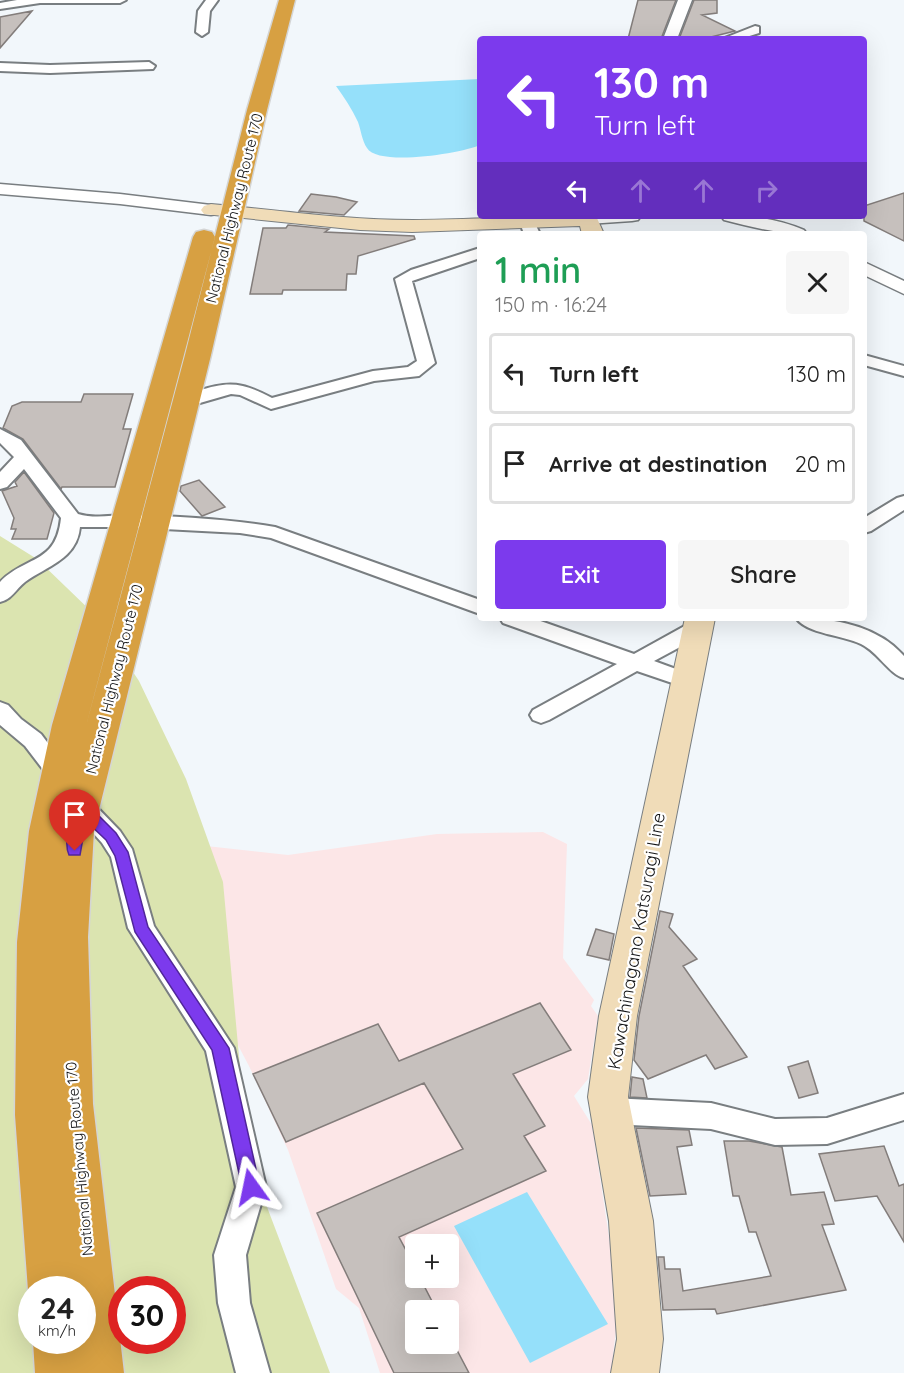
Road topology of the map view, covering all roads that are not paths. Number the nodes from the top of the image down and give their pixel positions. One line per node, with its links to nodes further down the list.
1 (41, 0): 2 (street); 7 (street)
2 (120, 0)
3 (212, 0): 9 (street)
4 (271, 0): 14 (highway, National Highway Route 170)
5 (287, 0): 16 (highway, National Highway Route 170)
6 (685, 0): 10 (street)
7 (0, 6)
8 (755, 30): 11 (street)
9 (202, 32)
10 (671, 36)
11 (737, 36)
12 (149, 66): 13 (street)
13 (0, 67)
14 (227, 154)
15 (0, 189): 16 (street)
16 (220, 203): 20 (main road); 27 (highway, National Highway Route 170); 33 (highway, National Highway Route 170)
17 (614, 219): 19 (street)
18 (747, 219): 21 (street)
19 (590, 223): 20 (main road)
20 (530, 228)
21 (790, 231)
22 (477, 254): 27 (street)
23 (867, 270): 24 (street)
24 (904, 288)
25 (867, 361): 26 (street)
26 (904, 371)
27 (186, 402): 33 (highway, National Highway Route 170)
28 (0, 435): 29 (street)
29 (24, 458): 30 (street); 32 (street)
30 (0, 483)
31 (904, 502): 34 (street)
32 (71, 518): 33 (street); 35 (street)
33 (140, 522): 36 (street); 45 (highway, National Highway Route 170); 46 (highway, National Highway Route 170)
34 (867, 525)
35 (0, 596)
36 (477, 606)
37 (519, 621): 40 (street)
38 (700, 621): 40 (street); 42 (main road, Kawachinagano Katsuragi Line)
39 (812, 621): 41 (street)
40 (633, 662): 42 (street); 44 (street)
41 (904, 671)
42 (687, 681): 48 (main road, Kawachinagano Katsuragi Line)
43 (0, 710): 45 (street)
44 (541, 715)
45 (59, 774): 49 (highway, National Highway Route 170)
46 (82, 807): 52 (highway, National Highway Route 170); 53 (street)
47 (904, 1107): 48 (street)
48 (611, 1111): 54 (main road, Kawachinagano Katsuragi Line)
49 (51, 1276)
50 (58, 1354): 51 (highway)
51 (60, 1373)
52 (99, 1373)
53 (253, 1373)
54 (634, 1373)

